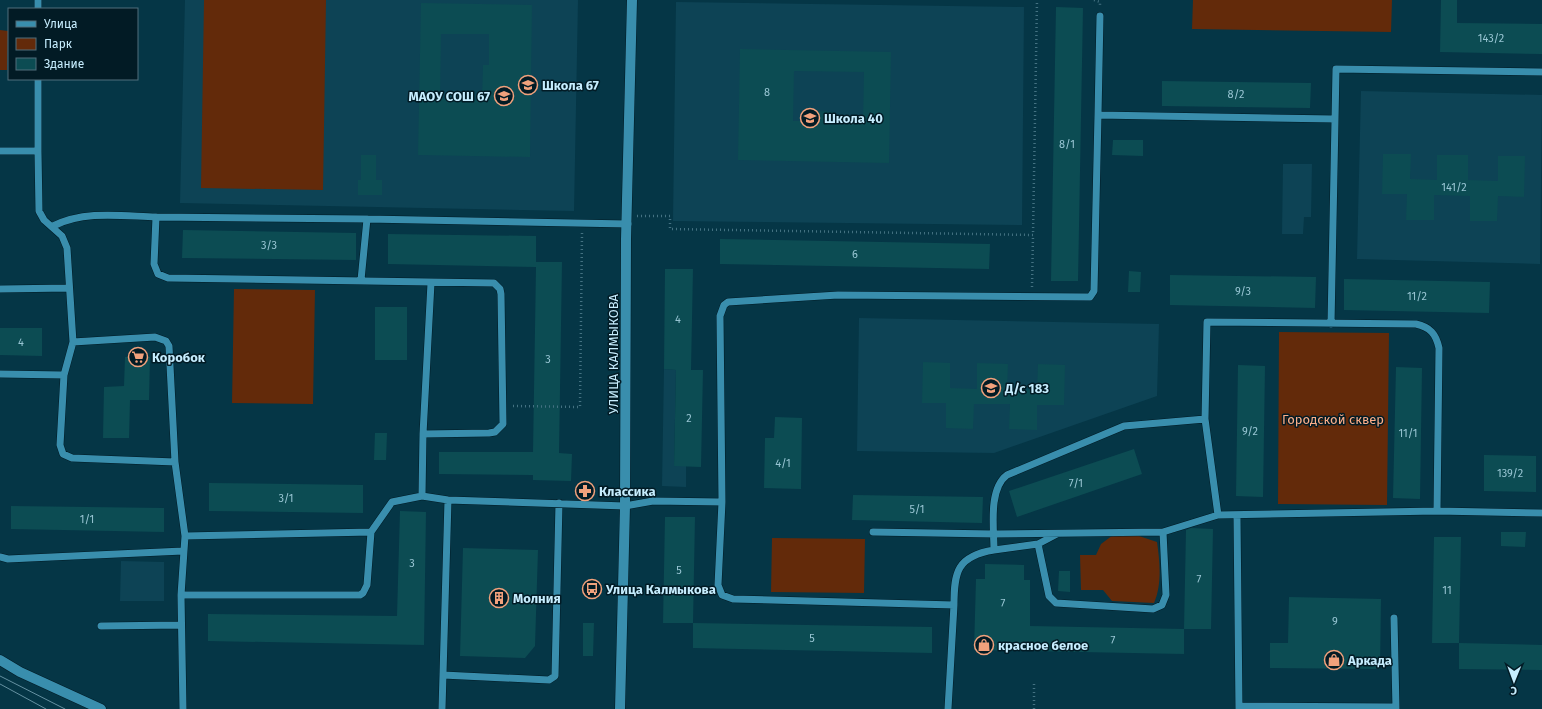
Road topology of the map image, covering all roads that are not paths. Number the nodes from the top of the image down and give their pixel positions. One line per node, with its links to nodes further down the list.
1 (632, 0): 11 (main road, УЛИЦА КАЛМЫКОВА)
2 (1100, 16): 5 (lane)
3 (1542, 72): 6 (lane)
4 (38, 80): 8 (lane)
5 (1098, 115): 6 (lane); 26 (lane)
6 (1335, 119): 17 (lane)
7 (0, 151): 8 (lane)
8 (38, 152): 12 (lane)
9 (156, 217): 10 (lane); 12 (lane); 13 (lane)
10 (367, 218): 11 (lane); 13 (lane)
11 (628, 220): 28 (main road, УЛИЦА КАЛМЫКОВА)
12 (53, 226): 15 (lane)
13 (361, 280): 14 (lane)
14 (431, 283): 22 (lane); 22 (lane)
15 (69, 288): 16 (lane); 18 (lane)
16 (0, 289)
17 (1331, 324): 21 (lane); 29 (lane)
18 (74, 342): 20 (lane); 23 (lane)
19 (0, 374): 20 (lane)
20 (64, 375): 23 (lane)
21 (1205, 418): 31 (lane); 37 (lane)
22 (423, 434): 24 (lane)
23 (175, 462): 38 (lane)
24 (422, 496): 25 (lane); 33 (lane)
25 (448, 500): 27 (lane); 49 (lane)
26 (722, 502): 28 (lane); 44 (lane)
27 (559, 504): 28 (lane); 49 (lane)
28 (626, 506): 55 (main road, УЛИЦА КАЛМЫКОВА)
29 (1437, 511): 30 (lane); 32 (lane)
30 (1542, 513)
31 (1218, 515): 32 (lane); 35 (lane)
32 (1237, 515): 50 (lane)
33 (371, 532): 38 (lane); 43 (lane)
34 (873, 532): 37 (lane)
35 (1163, 532): 36 (lane); 39 (lane)
36 (1059, 533): 37 (lane); 39 (lane)
37 (994, 534): 40 (lane)
38 (184, 536): 41 (lane)
39 (1038, 544): 40 (lane)
40 (994, 550): 44 (lane)
41 (183, 551): 42 (lane); 43 (lane)
42 (0, 557)
43 (181, 595): 46 (lane)
44 (954, 605): 56 (lane)
45 (1394, 618): 51 (lane)
46 (181, 625): 47 (lane); 53 (lane)
47 (101, 626)
48 (0, 660): 52 (main road)
49 (443, 675): 54 (lane)
50 (1239, 707): 51 (lane)
51 (1396, 708)
52 (101, 709)
53 (183, 709)
54 (442, 709)
55 (620, 709)
56 (948, 709)

